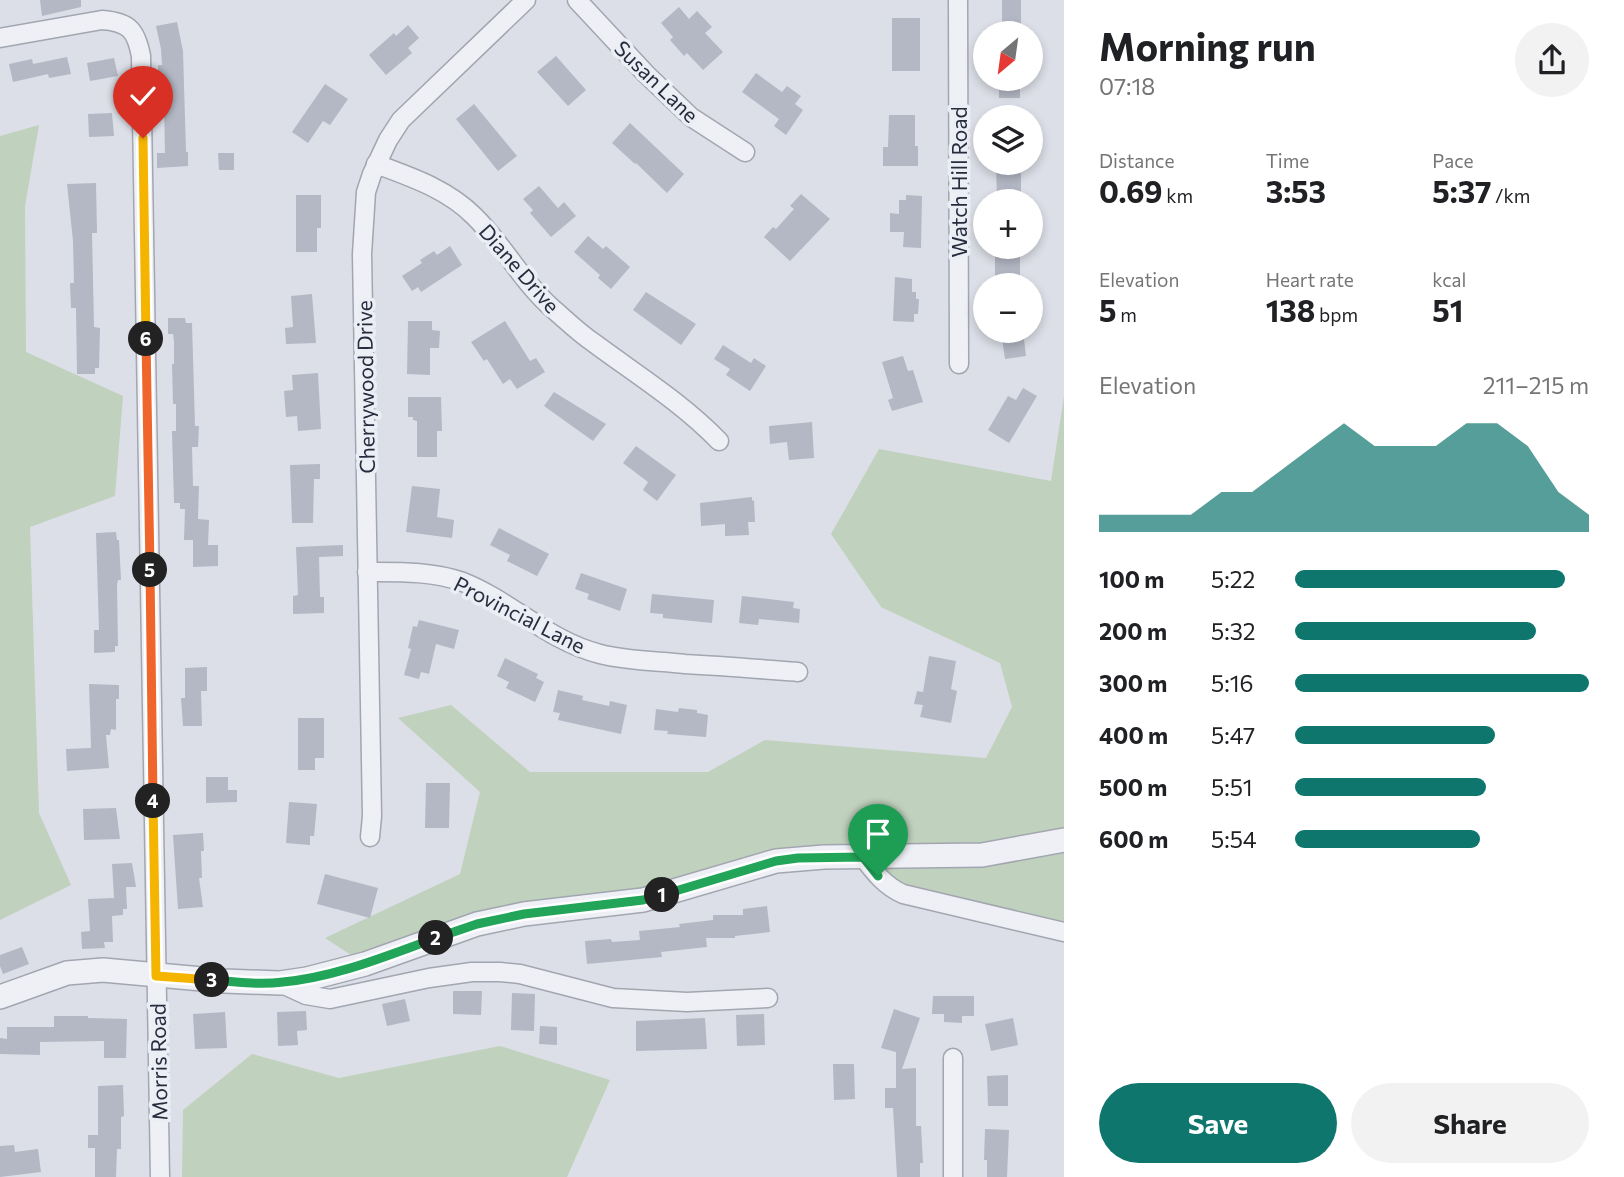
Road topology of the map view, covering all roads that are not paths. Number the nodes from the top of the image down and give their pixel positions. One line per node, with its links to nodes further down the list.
1 (526, 0): 6 (street, Cherrywood Drive)
2 (577, 0): 5 (street, Susan Lane)
3 (958, 0): 7 (street, Watch Hill Road)
4 (0, 38): 15 (street, Morris Road)
5 (745, 152)
6 (376, 164): 8 (street, Diane Drive); 9 (street, Cherrywood Drive)
7 (959, 364)
8 (719, 440)
9 (367, 572): 10 (street, Provincial Lane); 11 (street, Cherrywood Drive)
10 (798, 672)
11 (370, 836)
12 (1064, 841): 13 (street)
13 (863, 857): 14 (street); 16 (street)
14 (1064, 932)
15 (156, 976): 16 (street); 17 (street); 20 (street, Morris Road)
16 (280, 983): 18 (street)
17 (0, 998)
18 (768, 998)
19 (953, 1059): 21 (street)
20 (160, 1177)
21 (953, 1177)

